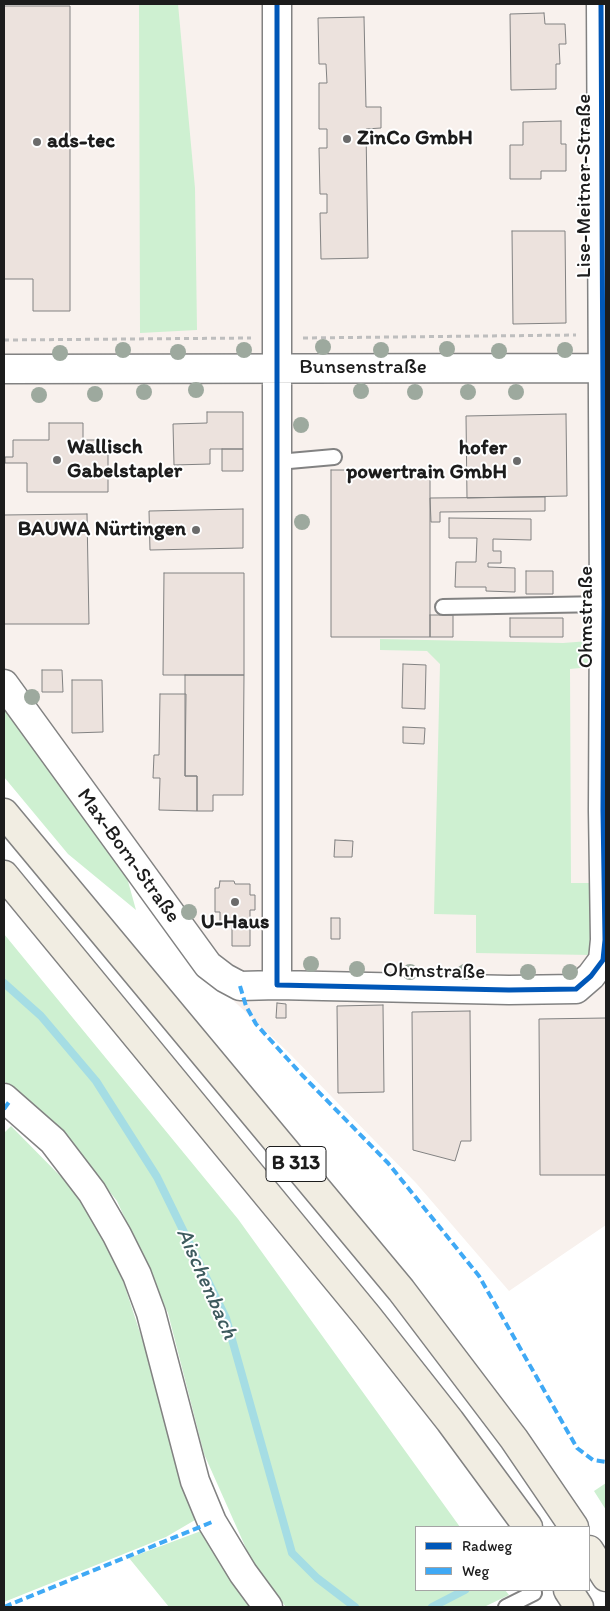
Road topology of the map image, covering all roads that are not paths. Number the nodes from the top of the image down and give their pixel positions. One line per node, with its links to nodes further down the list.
1 (277, 4): 3 (street)
2 (601, 4): 4 (street, Lise-Meitner-Straße)
3 (278, 368): 4 (street, Bunsenstraße); 5 (street, Bunsenstraße); 7 (street)
4 (602, 368): 8 (street, Ohmstraße)
5 (4, 369)
6 (334, 457): 7 (lane)
7 (278, 462): 13 (street)
8 (604, 604): 9 (lane); 13 (street, Ohmstraße)
9 (443, 607)
10 (4, 684): 13 (street, Max-Born-Straße)
11 (4, 813): 16 (highway, B 313)
12 (4, 875): 15 (highway, B 313)
13 (278, 985)
14 (4, 1098): 21 (street)
15 (527, 1526)
16 (573, 1526)
17 (590, 1552): 18 (highway)
18 (606, 1577)
19 (569, 1591): 23 (highway)
20 (534, 1593): 22 (lane)
21 (268, 1607)
22 (506, 1607)
23 (579, 1607)

